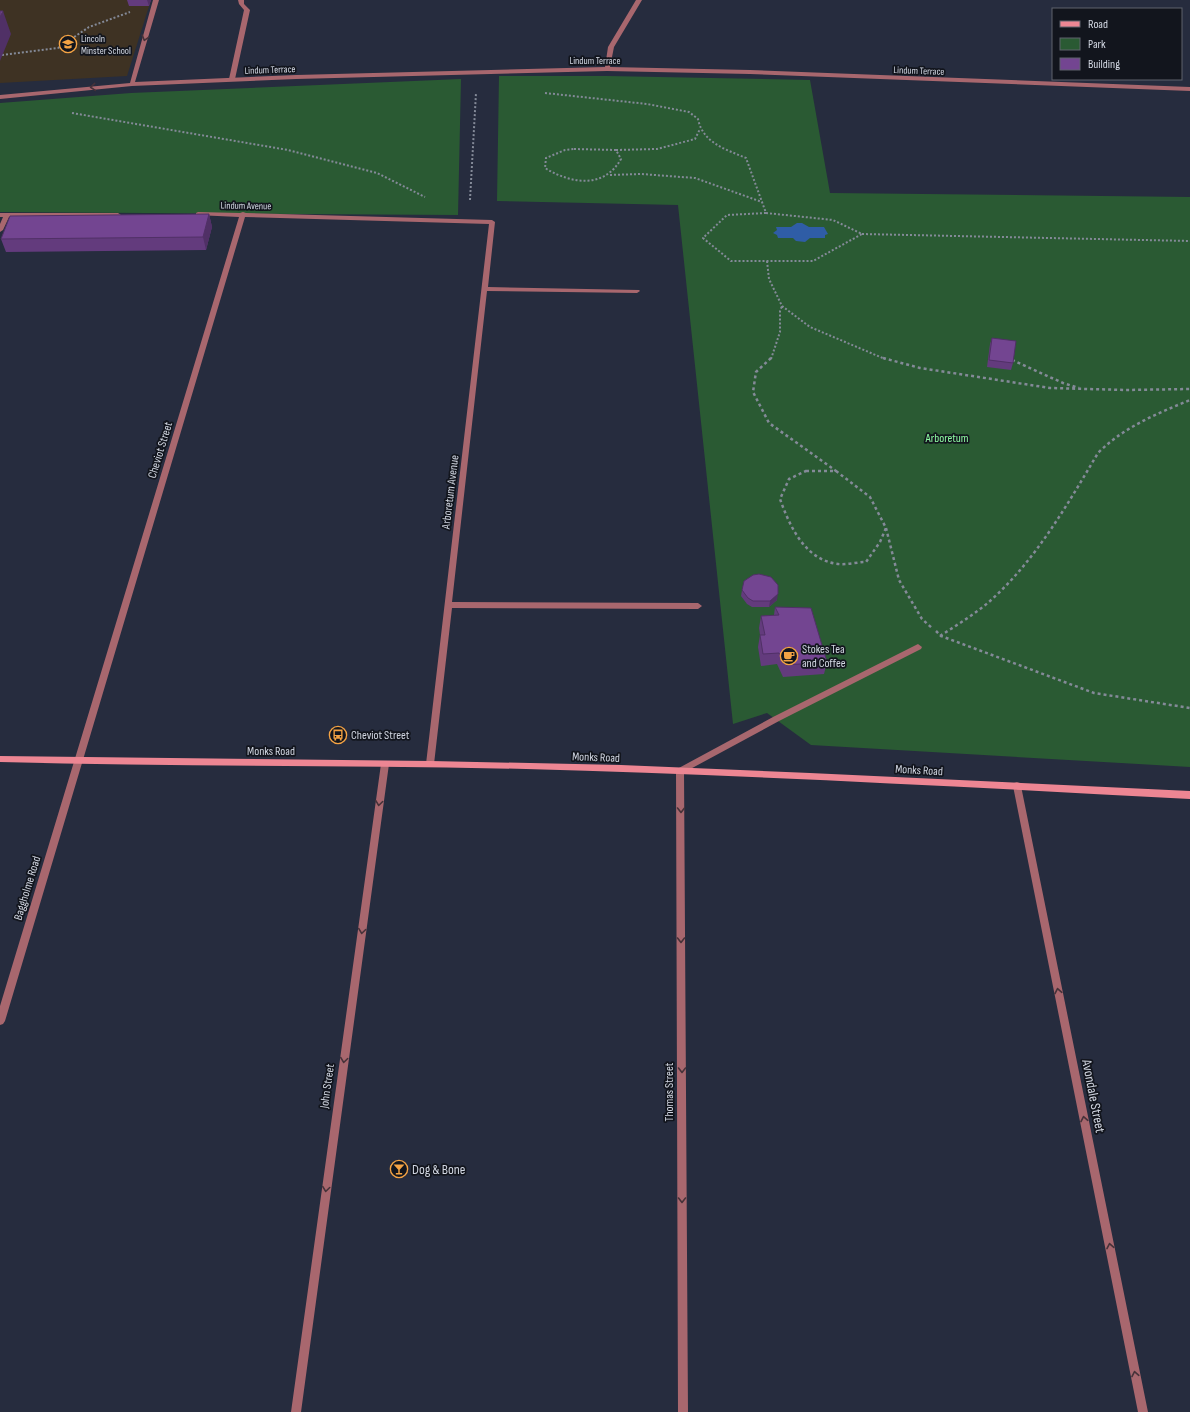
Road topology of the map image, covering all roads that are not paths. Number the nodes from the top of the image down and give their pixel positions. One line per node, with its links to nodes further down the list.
1 (156, 0): 6 (street, one-way to 6)
2 (241, 0): 5 (street)
3 (639, 0): 4 (street)
4 (607, 69): 5 (street, Lindum Terrace); 7 (street, Lindum Terrace)
5 (232, 80): 6 (street, Lindum Terrace)
6 (132, 84): 8 (street, Lindum Terrace, one-way to 8)
7 (1190, 89)
8 (0, 97)
9 (188, 214): 10 (street, Lindum Avenue)
10 (243, 214): 13 (street, Lindum Avenue); 21 (street, Cheviot Street)
11 (3, 215): 12 (street); 14 (street)
12 (125, 215)
13 (492, 222): 15 (street, Arboretum Avenue)
14 (0, 230)
15 (484, 289): 16 (street); 17 (street, Arboretum Avenue)
16 (637, 291)
17 (448, 605): 18 (street); 23 (street, Arboretum Avenue)
18 (698, 606)
19 (918, 647): 24 (street)
20 (0, 759): 21 (main road, Monks Road)
21 (77, 761): 22 (main road, Monks Road); 27 (street, Baggholme Road)
22 (384, 764): 23 (main road, Monks Road); 28 (street, John Street, one-way to 28)
23 (430, 764): 24 (main road, Monks Road)
24 (680, 771): 25 (main road, Monks Road); 29 (street, Thomas Street, one-way to 29)
25 (1017, 786): 26 (main road, Monks Road); 30 (street, Avondale Street, one-way to 25)
26 (1190, 795)
27 (0, 1021)
28 (296, 1412)
29 (683, 1412)
30 (1143, 1412)

